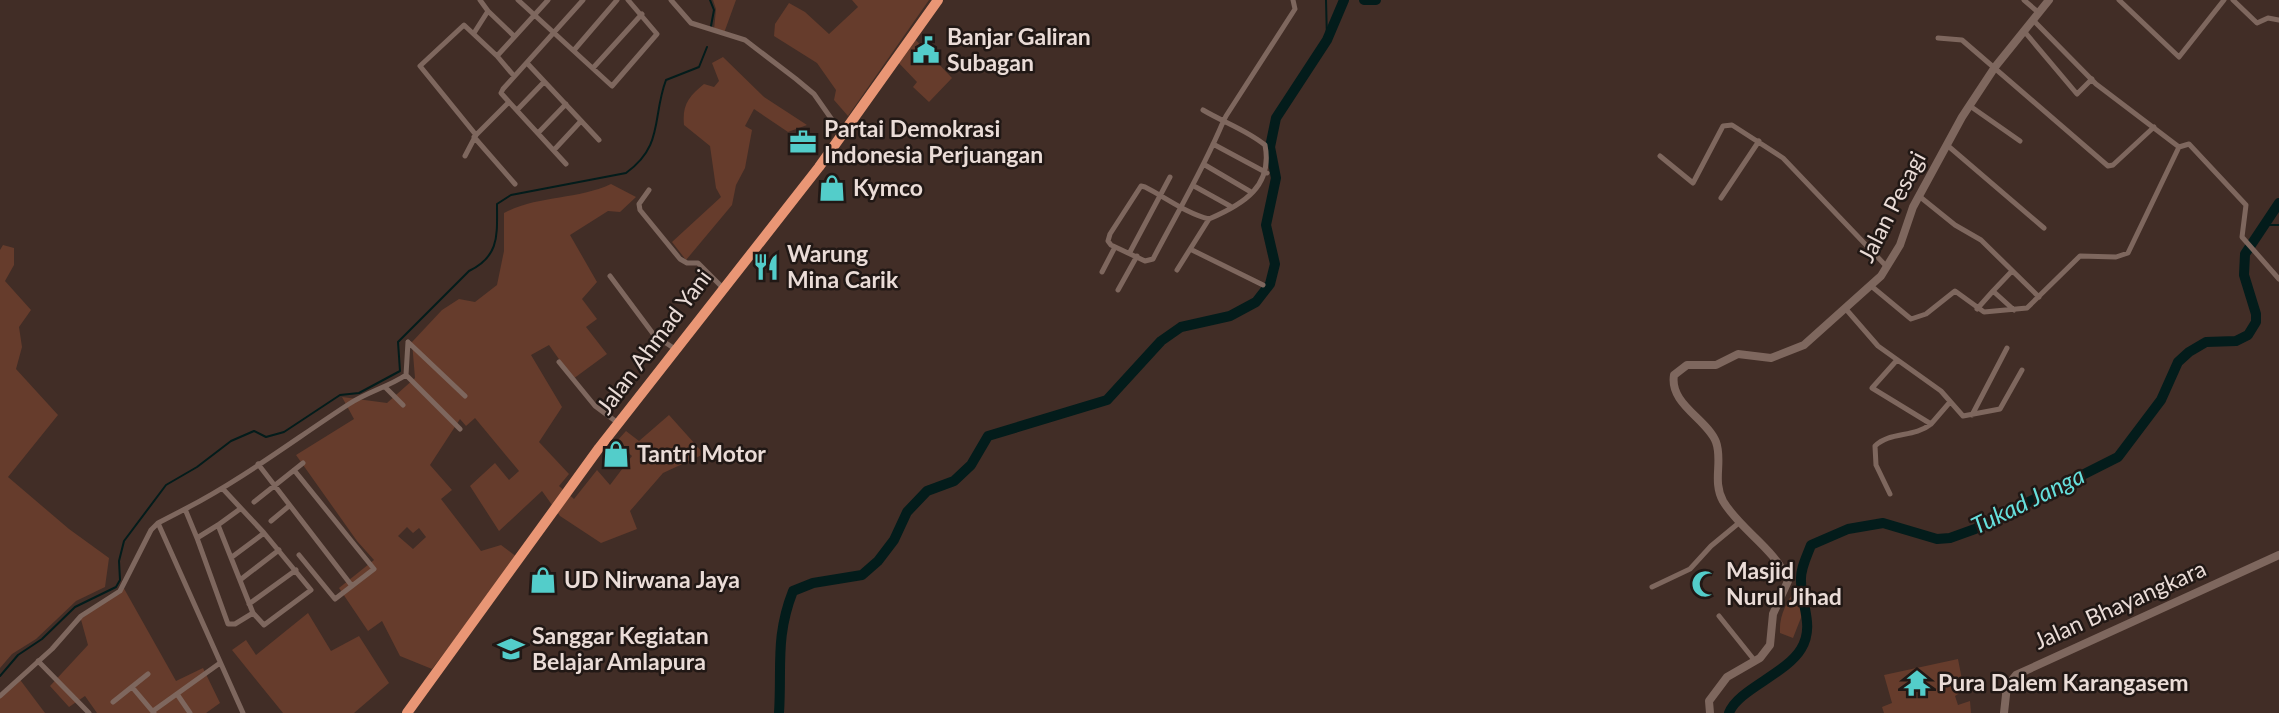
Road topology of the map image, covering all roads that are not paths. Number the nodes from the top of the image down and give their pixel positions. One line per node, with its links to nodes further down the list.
1 (480, 0): 15 (street)
2 (518, 0): 17 (street)
3 (548, 0): 17 (street)
4 (583, 0): 22 (street)
5 (617, 0): 25 (street)
6 (628, 0): 16 (street)
7 (671, 0): 42 (street)
8 (938, 0): 42 (highway, Jalan Ahmad Yani)
9 (1293, 0): 39 (street)
10 (2024, 0): 18 (street)
11 (2049, 0): 18 (street, Jalan Pesagi)
12 (2119, 0): 13 (street)
13 (2224, 0)
14 (2232, 0): 19 (street)
15 (488, 11): 21 (street); 23 (street)
16 (642, 14): 29 (street); 29 (street)
17 (533, 15): 22 (street); 23 (street)
18 (2036, 16): 20 (street, Jalan Pesagi); 31 (street)
19 (2279, 20)
20 (2024, 31): 28 (street, Jalan Pesagi); 31 (street)
21 (474, 33): 26 (street); 43 (street)
22 (554, 33): 25 (street); 27 (street)
23 (514, 36): 26 (street)
24 (1938, 38): 28 (street)
25 (575, 49): 29 (street)
26 (497, 56): 30 (street)
27 (527, 63): 30 (street); 32 (street)
28 (1995, 67): 35 (street, Jalan Pesagi); 40 (street)
29 (593, 68)
30 (514, 76): 33 (street)
31 (2092, 79): 40 (street)
32 (544, 82): 34 (street); 36 (street)
33 (509, 102): 36 (street); 43 (street)
34 (566, 104): 38 (street); 41 (street)
35 (1970, 106): 46 (street); 48 (street, Jalan Pesagi)
36 (518, 109): 41 (street)
37 (1203, 110): 39 (street)
38 (581, 121): 44 (street); 50 (street)
39 (1223, 122): 47 (street); 55 (street)
40 (2154, 127): 49 (street)
41 (539, 132): 50 (street)
42 (842, 134): 80 (highway, Jalan Ahmad Yani)
43 (475, 136): 51 (street); 57 (street)
44 (599, 140)
45 (1759, 141): 52 (street); 63 (street); 72 (street)
46 (2020, 141)
47 (1213, 144): 54 (street); 55 (street)
48 (1947, 145): 62 (street, Jalan Pesagi); 67 (street)
49 (2179, 147): 77 (street); 83 (street)
50 (554, 150): 53 (street)
51 (466, 156)
52 (1660, 156)
53 (566, 164)
54 (1205, 164): 58 (street); 60 (street)
55 (1267, 173): 60 (street)
56 (1170, 177): 61 (street)
57 (515, 184)
58 (1194, 186): 64 (street); 65 (street)
59 (649, 190): 80 (street)
60 (1251, 192): 65 (street)
61 (1161, 195): 64 (street); 68 (street); 70 (street)
62 (1919, 196): 72 (street, Jalan Pesagi); 74 (street)
63 (1721, 198)
64 (1182, 206): 66 (street); 71 (street)
65 (1230, 206): 66 (street)
66 (1209, 219): 69 (street)
67 (2044, 228)
68 (1115, 247): 70 (street); 75 (street)
69 (1190, 249): 73 (street); 78 (street)
70 (1130, 252): 71 (street)
71 (1137, 256): 81 (street)
72 (1887, 267): 79 (street, Jalan Pesagi)
73 (1177, 270)
74 (2012, 271): 82 (street); 83 (street)
75 (1102, 272)
76 (610, 276): 88 (street)
77 (2279, 279)
78 (1264, 285)
79 (1870, 285): 84 (street, Jalan Pesagi); 85 (street)
80 (722, 287): 88 (highway, Jalan Ahmad Yani)
81 (1118, 290)
82 (1993, 291): 85 (street); 86 (street)
83 (2039, 297): 86 (street)
84 (1845, 308): 89 (street); 112 (street, Jalan Pesagi)
85 (1977, 309): 86 (street)
86 (2015, 311)
87 (2007, 348): 97 (street)
88 (675, 349): 98 (highway, Jalan Ahmad Yani)
89 (1897, 360): 95 (street); 99 (street)
90 (559, 362): 98 (street)
91 (2022, 370): 97 (street)
92 (407, 375): 93 (street); 94 (street); 100 (street)
93 (386, 388): 96 (street); 102 (street)
94 (465, 396)
95 (1950, 402): 97 (street); 99 (street)
96 (403, 405)
97 (1972, 415)
98 (618, 423): 140 (highway, Jalan Ahmad Yani)
99 (1931, 425): 106 (street)
100 (460, 429)
101 (303, 463): 103 (street)
102 (258, 464): 104 (street); 105 (street)
103 (294, 470): 104 (street); 123 (street)
104 (274, 486): 107 (street); 108 (street)
105 (223, 489): 109 (street); 110 (street)
106 (1890, 494)
107 (254, 502)
108 (289, 506): 111 (street); 123 (street)
109 (186, 509): 113 (street); 116 (street)
110 (240, 509): 114 (street); 115 (street)
111 (271, 521)
112 (1740, 522): 124 (street); 128 (street, Jalan Pesagi)
113 (158, 523): 129 (street); 130 (street)
114 (218, 525): 116 (street); 120 (street)
115 (264, 533): 117 (street); 120 (street)
116 (197, 538): 126 (street)
117 (279, 550): 121 (street); 122 (street)
118 (299, 555): 123 (street)
119 (2279, 555): 142 (street, Jalan Bhayangkara)
120 (232, 557): 122 (street)
121 (296, 570): 125 (street); 126 (street)
122 (240, 580): 125 (street)
123 (352, 586)
124 (1652, 587)
125 (249, 604): 126 (street)
126 (253, 613)
127 (1719, 616): 128 (street)
128 (1755, 661): 141 (street, Jalan Pesagi)
129 (38, 662): 134 (street); 137 (street)
130 (220, 663): 133 (street); 139 (street)
131 (148, 674): 132 (street)
132 (132, 687): 135 (street); 136 (street)
133 (177, 694): 136 (street); 138 (street)
134 (0, 696)
135 (113, 702)
136 (153, 712)
137 (89, 713)
138 (190, 713)
139 (243, 713)
140 (407, 713)
141 (1710, 713)
142 (2004, 713)

